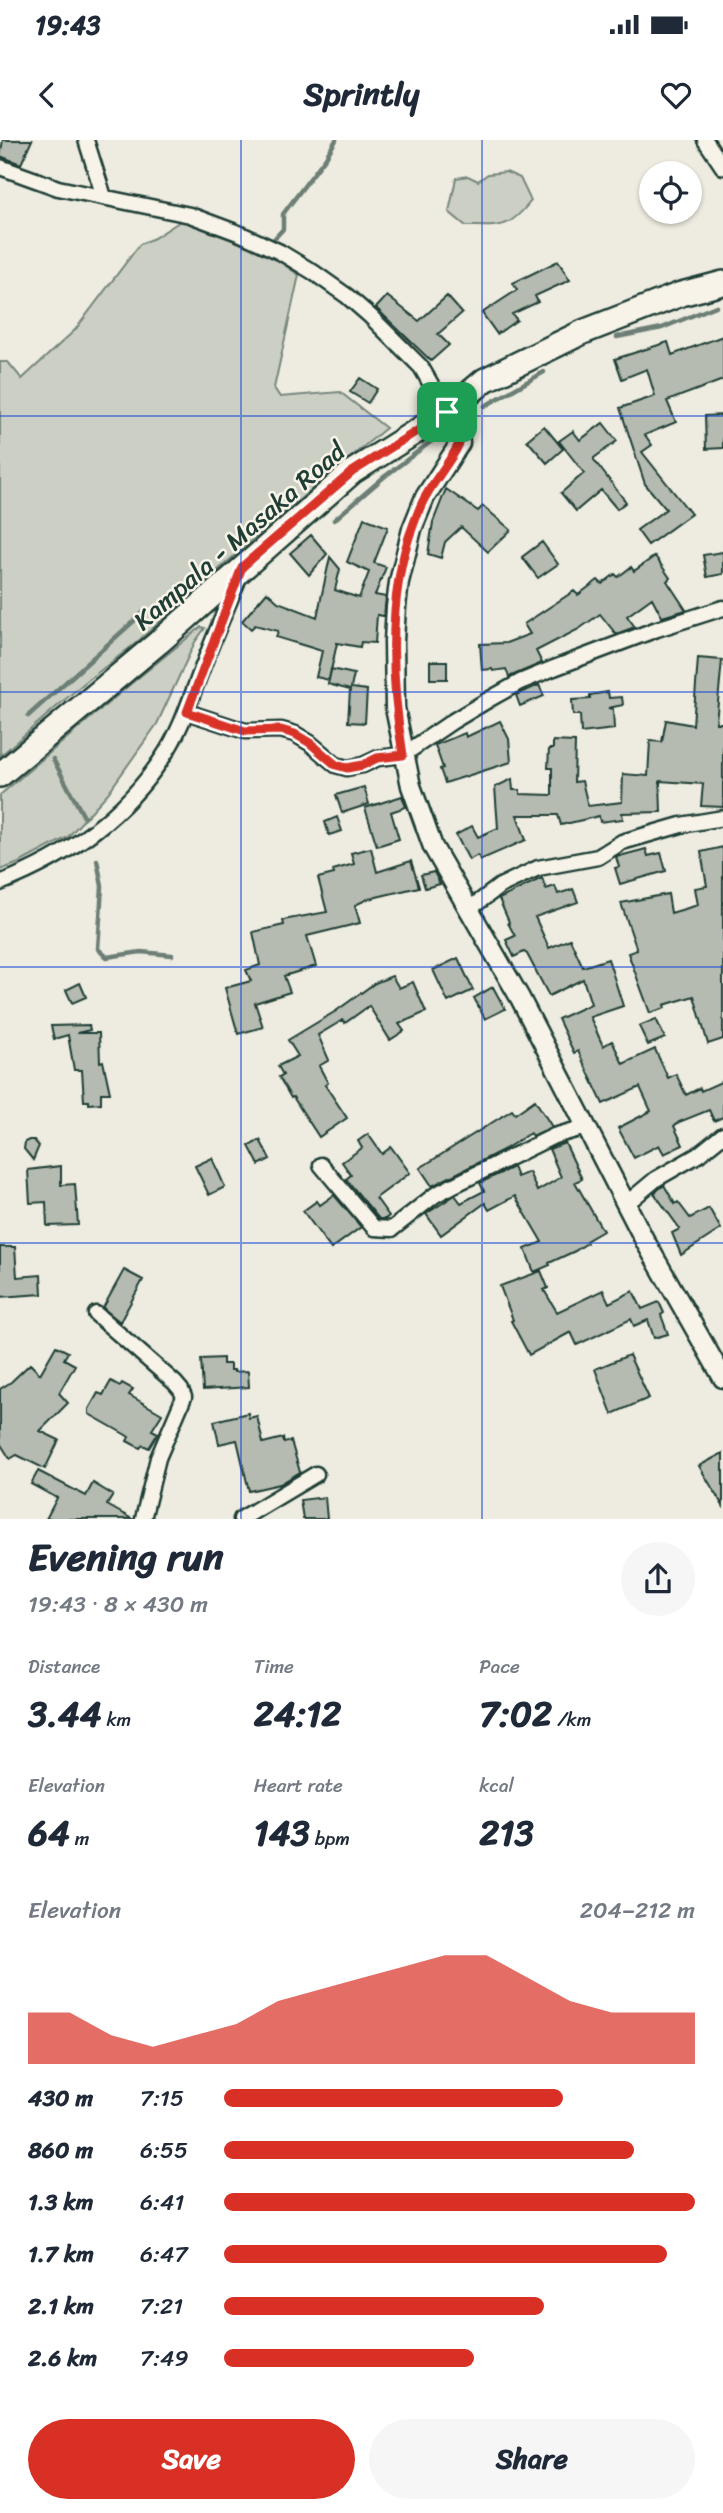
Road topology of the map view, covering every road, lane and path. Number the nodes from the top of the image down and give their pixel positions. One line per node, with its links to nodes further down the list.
1 (86, 140): 5 (street)
2 (705, 140): 4 (street)
3 (0, 167): 5 (street)
4 (723, 167)
5 (104, 197): 7 (street)
6 (723, 284): 7 (main road, Kampala - Masaka Road)
7 (447, 412): 8 (main road, Kampala - Masaka Road); 11 (street)
8 (242, 567): 10 (street); 12 (main road, Kampala - Masaka Road)
9 (723, 608): 11 (street)
10 (187, 712): 11 (street); 14 (street)
11 (403, 755): 15 (street)
12 (0, 775)
13 (723, 818): 15 (street)
14 (0, 883)
15 (468, 910): 16 (street)
16 (586, 1127): 18 (street); 19 (street)
17 (723, 1135): 19 (street)
18 (321, 1165)
19 (626, 1204): 21 (street)
20 (96, 1314): 23 (street)
21 (723, 1377)
22 (317, 1474): 24 (street)
23 (143, 1519)
24 (241, 1519)

